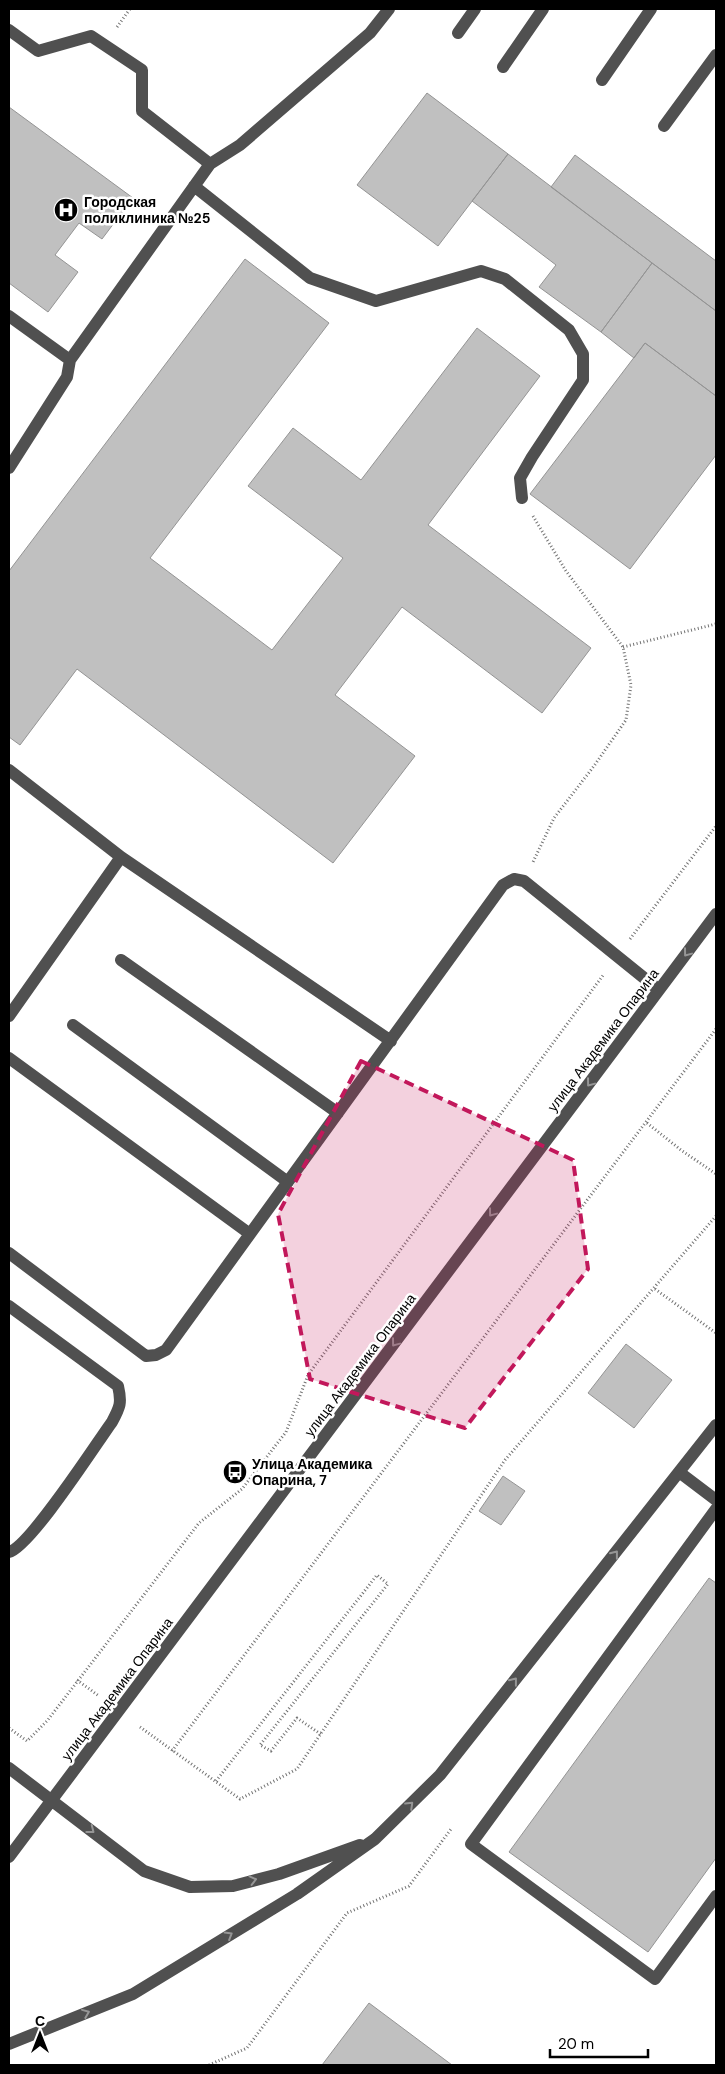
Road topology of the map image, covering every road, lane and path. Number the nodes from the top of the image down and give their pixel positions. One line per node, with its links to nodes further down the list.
1 (389, 9): 11 (street)
2 (475, 9): 6 (street)
3 (544, 9): 8 (street)
4 (651, 9): 9 (street)
5 (9, 30): 11 (street)
6 (458, 33)
7 (716, 55): 10 (street)
8 (503, 67)
9 (602, 80)
10 (664, 126)
11 (210, 164): 12 (street)
12 (194, 186): 14 (street); 16 (street)
13 (9, 316): 14 (street)
14 (70, 360): 15 (street)
15 (9, 468)
16 (522, 498): 18 (path)
17 (716, 624): 18 (path)
18 (623, 647): 22 (path)
19 (9, 770): 21 (street)
20 (716, 826): 24 (path)
21 (121, 857): 27 (street); 30 (street)
22 (524, 880): 24 (street); 30 (street)
23 (716, 914): 26 (street, улица Академика Опарина, one-way to 26)
24 (617, 956): 26 (street); 47 (path)
25 (121, 960): 32 (street)
26 (659, 990): 55 (street, улица Академика Опарина, one-way to 55)
27 (9, 1016)
28 (73, 1025): 35 (street)
29 (716, 1030): 33 (path)
30 (391, 1042): 32 (street)
31 (9, 1058): 37 (street)
32 (338, 1113): 35 (street)
33 (647, 1123): 34 (path); 52 (path)
34 (716, 1174)
35 (288, 1182): 37 (street)
36 (716, 1216): 39 (path)
37 (250, 1234): 38 (street)
38 (9, 1253)
39 (655, 1289): 41 (path); 51 (path)
40 (9, 1306): 46 (street)
41 (716, 1333)
42 (716, 1425): 43 (street)
43 (679, 1472): 44 (street); 57 (street, one-way to 43)
44 (716, 1500)
45 (716, 1509): 59 (street)
46 (9, 1552)
47 (77, 1680): 48 (path); 50 (path)
48 (99, 1696)
49 (140, 1727): 52 (path)
50 (9, 1728)
51 (322, 1735): 54 (path); 54 (path)
52 (172, 1751): 54 (path)
53 (9, 1768): 55 (street)
54 (216, 1781)
55 (52, 1800): 57 (street, one-way to 57); 58 (street, улица Академика Опарина)
56 (456, 1822): 61 (path)
57 (375, 1839): 60 (street, one-way to 57)
58 (9, 1857)
59 (716, 1896)
60 (9, 2044)
61 (208, 2065)

